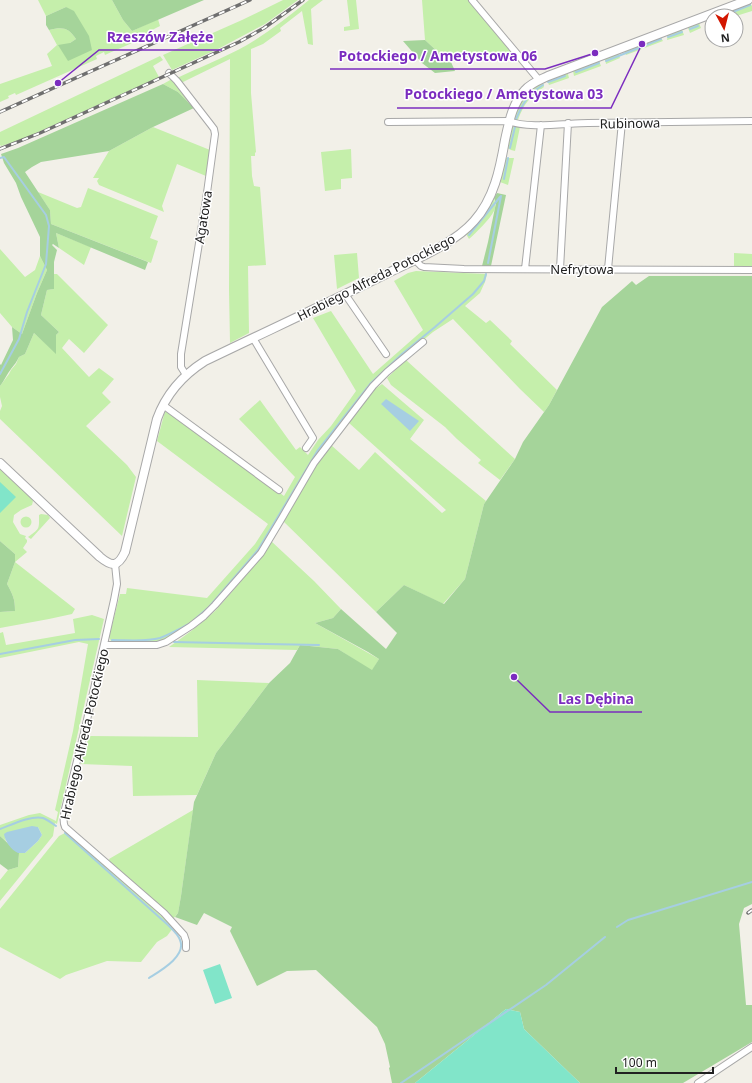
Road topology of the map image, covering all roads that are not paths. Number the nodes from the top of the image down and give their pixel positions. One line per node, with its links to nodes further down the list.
1 (472, 0): 4 (street)
2 (748, 0): 4 (street, Hrabiego Alfreda Potockiego)
3 (169, 73): 20 (street, Agatowa)
4 (539, 80): 5 (street, Hrabiego Alfreda Potockiego)
5 (509, 121): 7 (street, Rubinowa); 10 (street, Rubinowa); 11 (street, Hrabiego Alfreda Potockiego)
6 (752, 121): 8 (street, Rubinowa)
7 (388, 122)
8 (622, 122): 9 (street, Rubinowa); 14 (street)
9 (568, 124): 10 (street, Rubinowa); 13 (street)
10 (541, 125): 12 (street)
11 (414, 260): 12 (street, Nefrytowa); 16 (street, Hrabiego Alfreda Potockiego)
12 (525, 269): 13 (street, Nefrytowa)
13 (560, 269): 14 (street, Nefrytowa)
14 (608, 269): 15 (street, Nefrytowa)
15 (752, 270)
16 (345, 294): 17 (street, Hrabiego Alfreda Potockiego); 19 (street)
17 (253, 338): 20 (street, Hrabiego Alfreda Potockiego); 22 (street)
18 (423, 342): 26 (street)
19 (386, 354)
20 (186, 375): 21 (street, Hrabiego Alfreda Potockiego)
21 (163, 405): 24 (street); 25 (street, Hrabiego Alfreda Potockiego)
22 (306, 448)
23 (0, 463): 25 (street)
24 (280, 490)
25 (115, 564): 26 (street, Hrabiego Alfreda Potockiego)
26 (104, 645): 27 (street, Hrabiego Alfreda Potockiego)
27 (186, 948)
28 (752, 1047): 29 (street)
29 (698, 1083)

